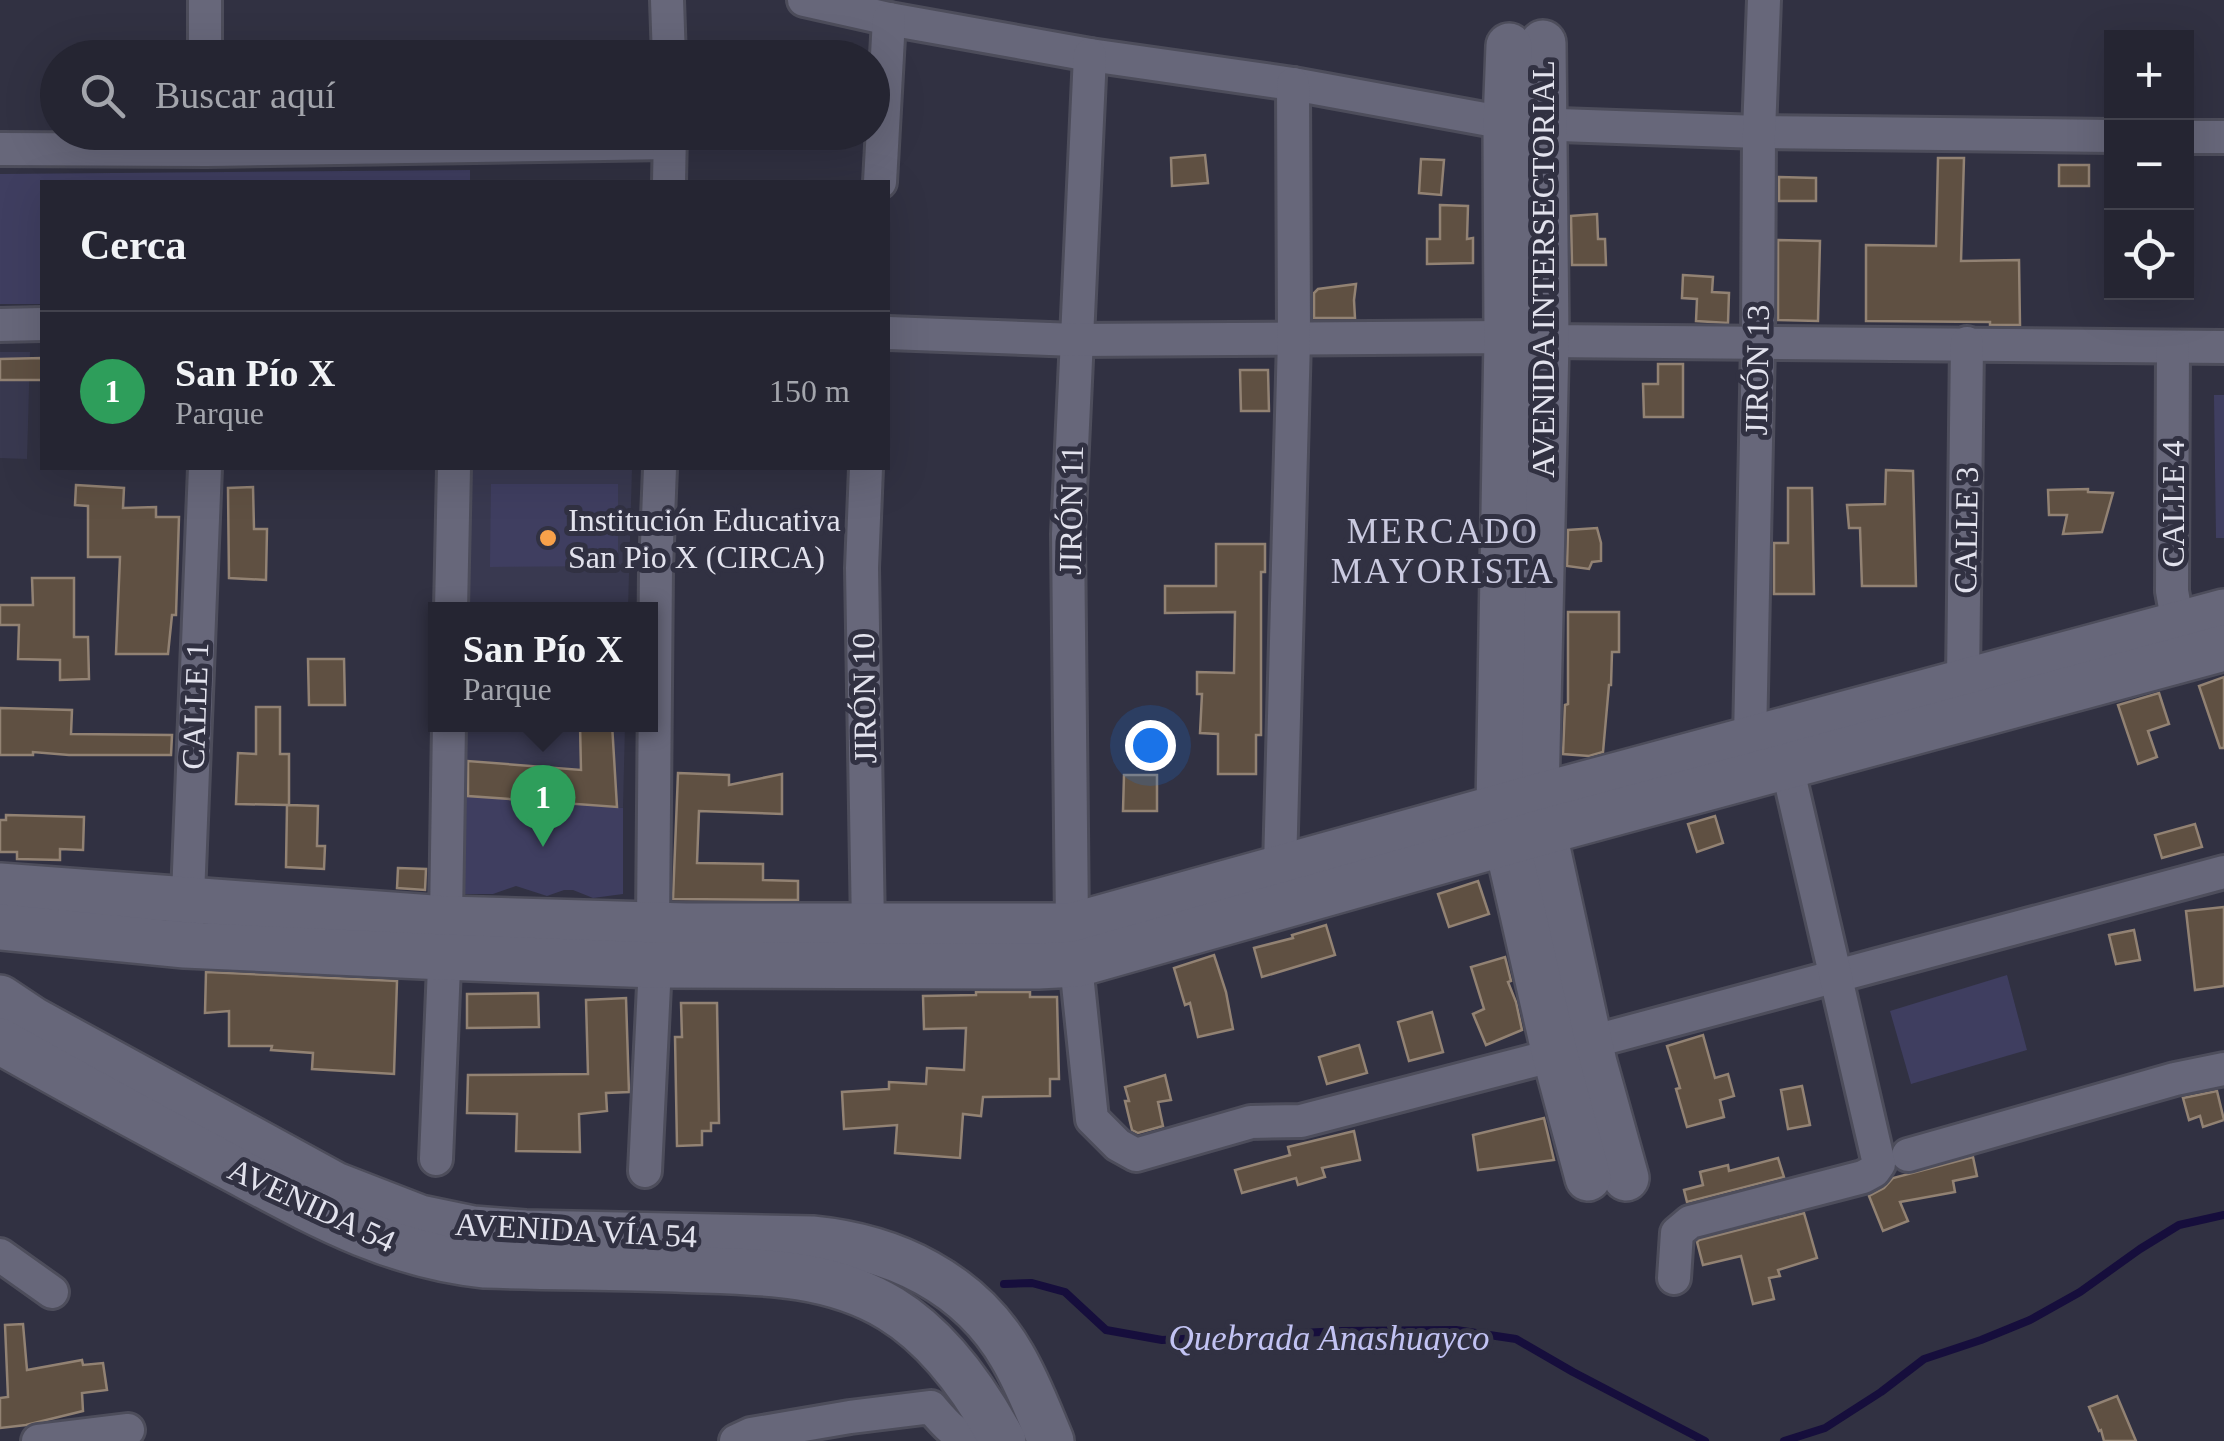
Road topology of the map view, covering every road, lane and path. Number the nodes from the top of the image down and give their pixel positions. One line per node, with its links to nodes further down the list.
1 (205, 0): 6 (street)
2 (667, 0): 7 (street)
3 (804, 0): 5 (street)
4 (1764, 0): 13 (street, JIRÓN 13)
5 (890, 19): 8 (street); 10 (street)
6 (206, 40)
7 (668, 40)
8 (889, 40)
9 (1526, 45): 12 (street, AVENIDA INTERSECTORIAL)
10 (1090, 55): 11 (street); 28 (street, JIRÓN 11)
11 (1293, 84): 12 (street); 26 (street)
12 (1525, 124): 13 (street); 27 (street, AVENIDA INTERSECTORIAL)
13 (1759, 132): 14 (street); 29 (street, JIRÓN 13)
14 (2104, 136)
15 (2194, 137): 16 (street)
16 (2224, 137)
17 (40, 147): 18 (street)
18 (0, 149)
19 (670, 150): 21 (street)
20 (882, 150): 22 (street)
21 (669, 180)
22 (880, 180)
23 (40, 324): 24 (street)
24 (0, 325)
25 (890, 333): 28 (street)
26 (1294, 339): 27 (street); 28 (street); 47 (street)
27 (1526, 339): 29 (street); 46 (street, AVENIDA INTERSECTORIAL)
28 (1076, 340): 55 (street, JIRÓN 11)
29 (1758, 342): 30 (street); 44 (street, JIRÓN 13)
30 (1967, 343): 31 (street); 41 (street, CALLE 3)
31 (2173, 347): 32 (street); 40 (street, CALLE 4)
32 (2224, 347)
33 (205, 470): 50 (street, CALLE 1)
34 (454, 470): 37 (street)
35 (660, 470): 38 (street)
36 (866, 470): 56 (street, JIRÓN 10)
37 (451, 602)
38 (656, 602)
39 (2224, 612): 40 (street)
40 (2196, 644): 41 (street)
41 (1966, 699): 44 (street); 45 (street)
42 (450, 732): 52 (street)
43 (655, 732): 54 (street)
44 (1750, 740): 46 (street)
45 (1787, 766): 46 (street); 57 (street)
46 (1521, 820): 47 (street); 55 (street); 60 (street, AVENIDA INTERSECTORIAL)
47 (1280, 867): 55 (street)
48 (2224, 872): 57 (street)
49 (0, 886): 50 (street)
50 (188, 901): 52 (street); 53 (street, CALLE 1)
51 (0, 927): 53 (street)
52 (445, 938): 53 (street); 54 (street); 63 (street)
53 (186, 945)
54 (654, 945): 56 (street); 64 (street)
55 (1074, 945): 56 (street); 60 (street, JIRÓN 11)
56 (867, 947)
57 (1834, 976): 60 (street); 67 (street)
58 (0, 998): 74 (street, AVENIDA VÍA 54)
59 (0, 1041): 73 (street, AVENIDA 54)
60 (1573, 1048): 65 (street, AVENIDA INTERSECTORIAL)
61 (2224, 1069): 62 (street)
62 (1908, 1155)
63 (436, 1159)
64 (645, 1171)
65 (1606, 1178)
66 (0, 1255): 68 (street)
67 (1674, 1278)
68 (52, 1292)
69 (128, 1430): 70 (street)
70 (38, 1441)
71 (736, 1441): 72 (street)
72 (977, 1441)
73 (1003, 1441)
74 (1052, 1441)

